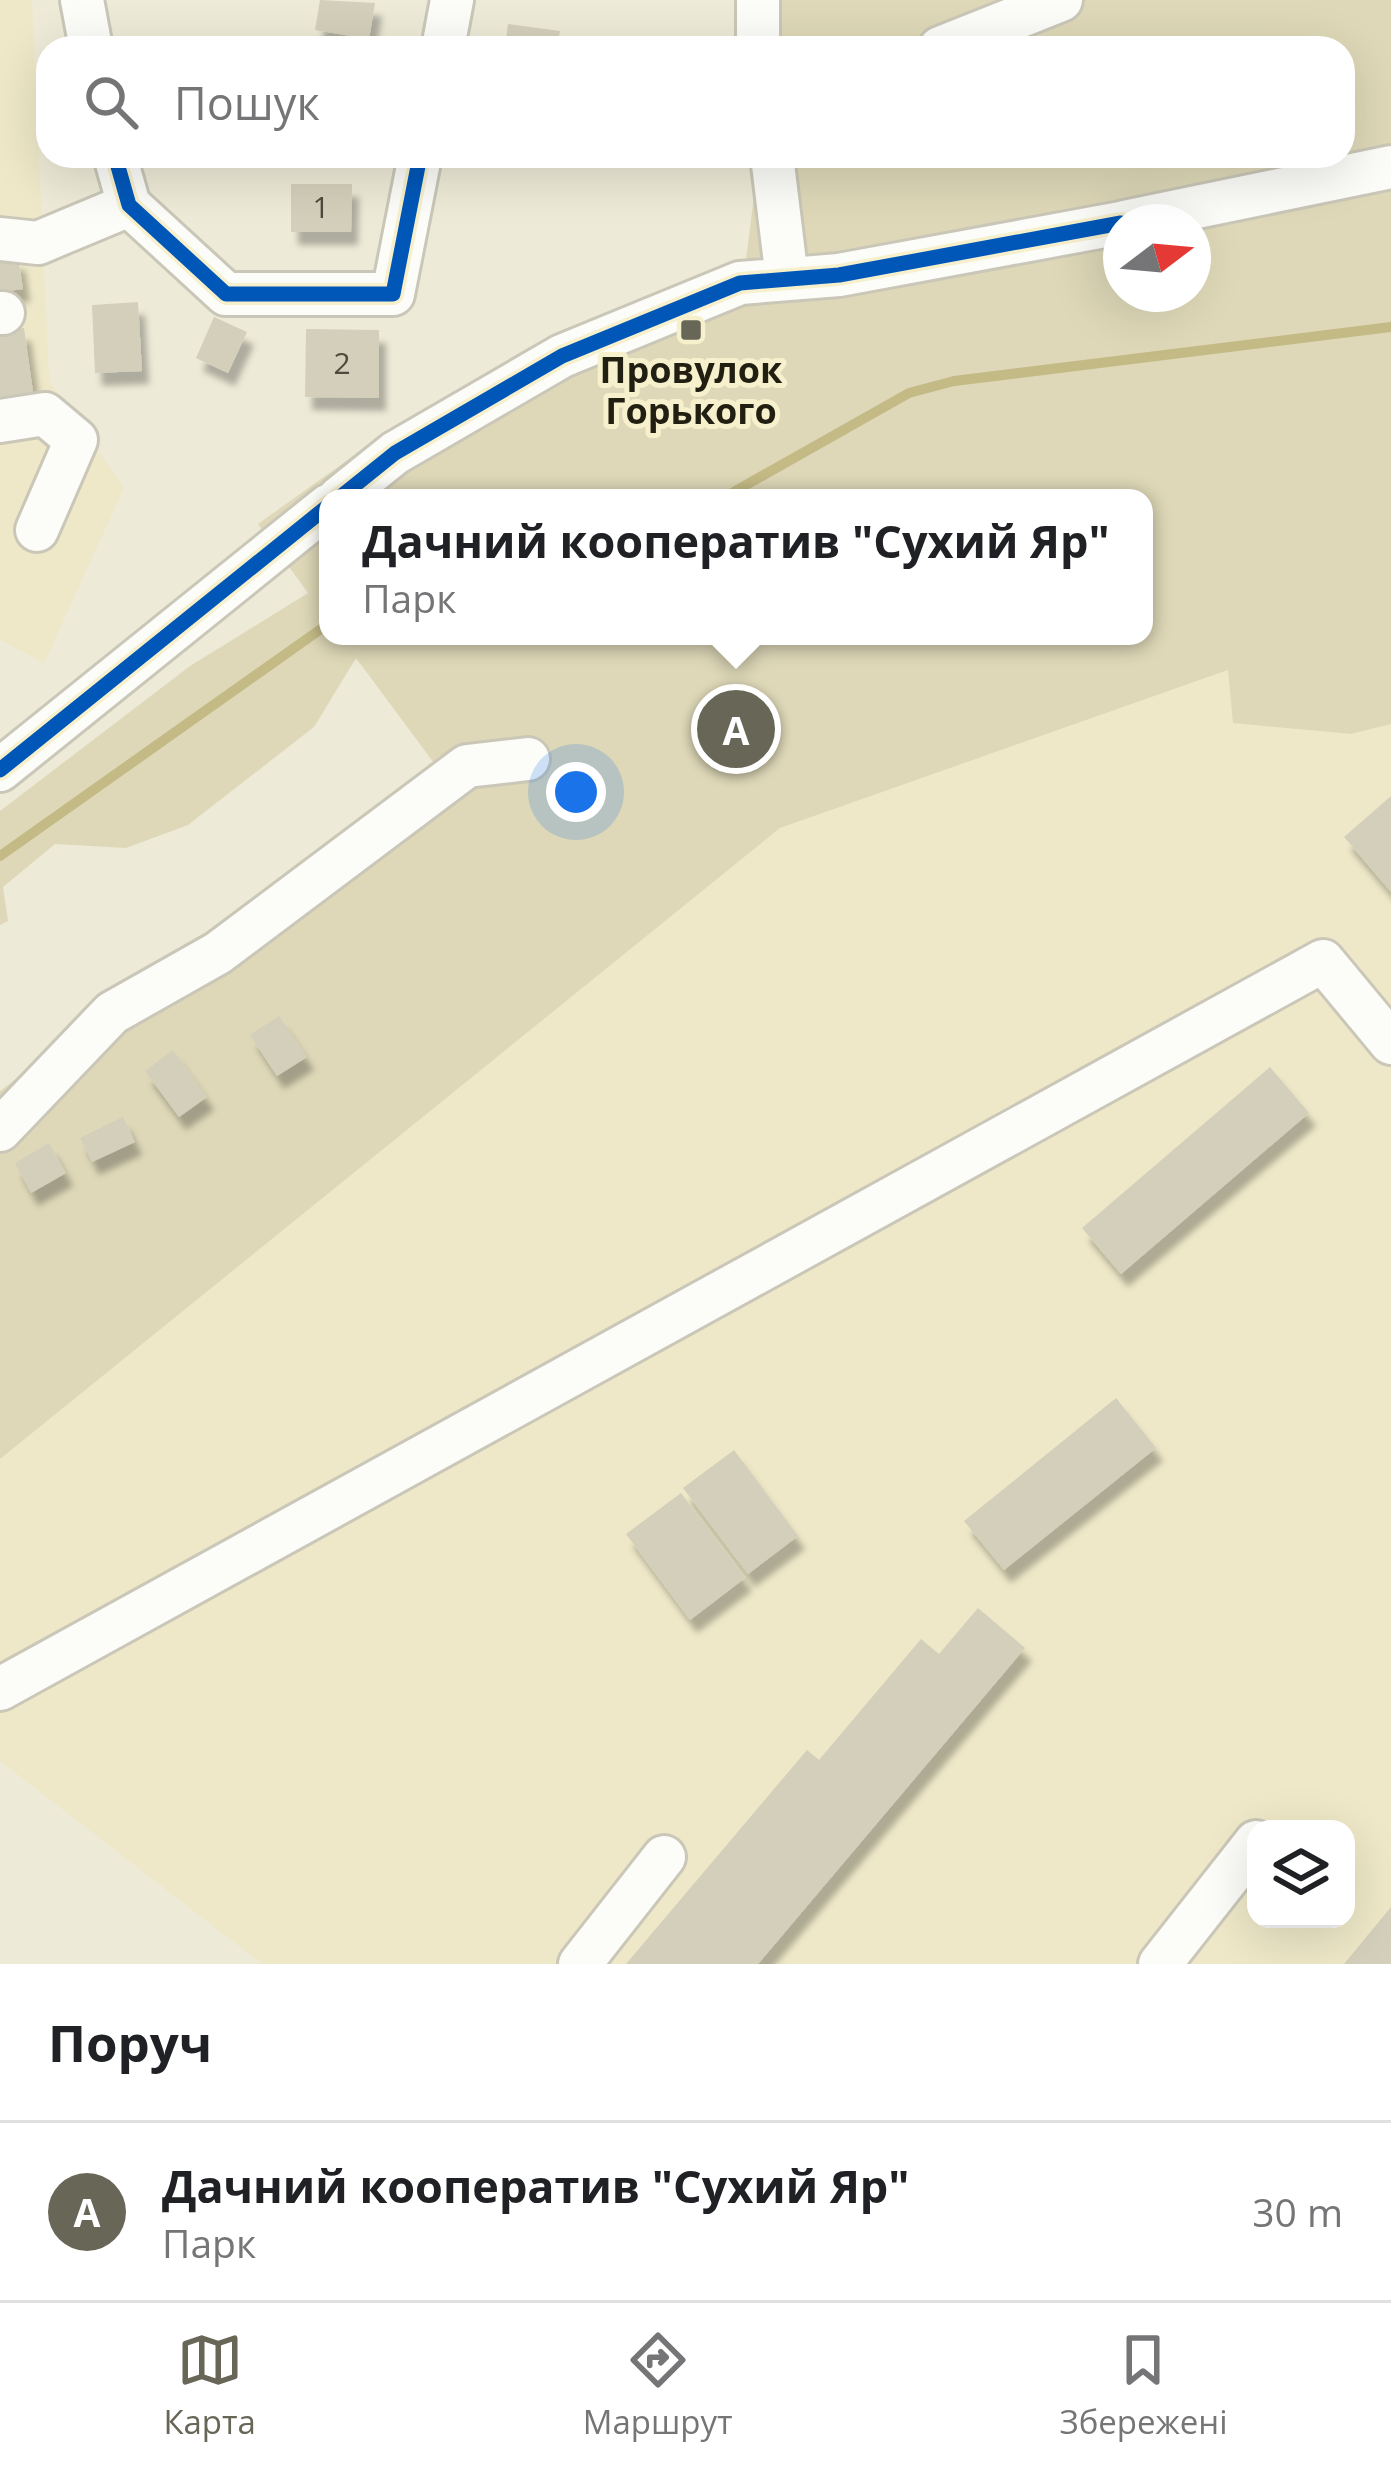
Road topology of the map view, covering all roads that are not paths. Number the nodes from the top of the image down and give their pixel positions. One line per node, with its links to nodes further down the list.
1 (82, 0): 5 (street)
2 (452, 0): 6 (street)
3 (758, 0): 7 (street)
4 (1061, 0): 8 (street)
5 (90, 36)
6 (444, 36)
7 (758, 36)
8 (970, 36)
9 (1391, 167): 13 (street)
10 (118, 168): 14 (street)
11 (418, 168): 14 (street)
12 (773, 168): 17 (street)
13 (1211, 204)
14 (129, 205): 16 (street)
15 (1103, 226): 17 (street)
16 (0, 239)
17 (787, 279): 19 (street)
18 (0, 421): 21 (street)
19 (349, 489)
20 (319, 513): 23 (street)
21 (37, 530)
22 (528, 759): 25 (street)
23 (0, 770)
24 (1391, 1042): 26 (street)
25 (0, 1130)
26 (0, 1689)
27 (1247, 1853): 30 (street)
28 (664, 1857): 29 (street)
29 (580, 1964)
30 (1160, 1964)

